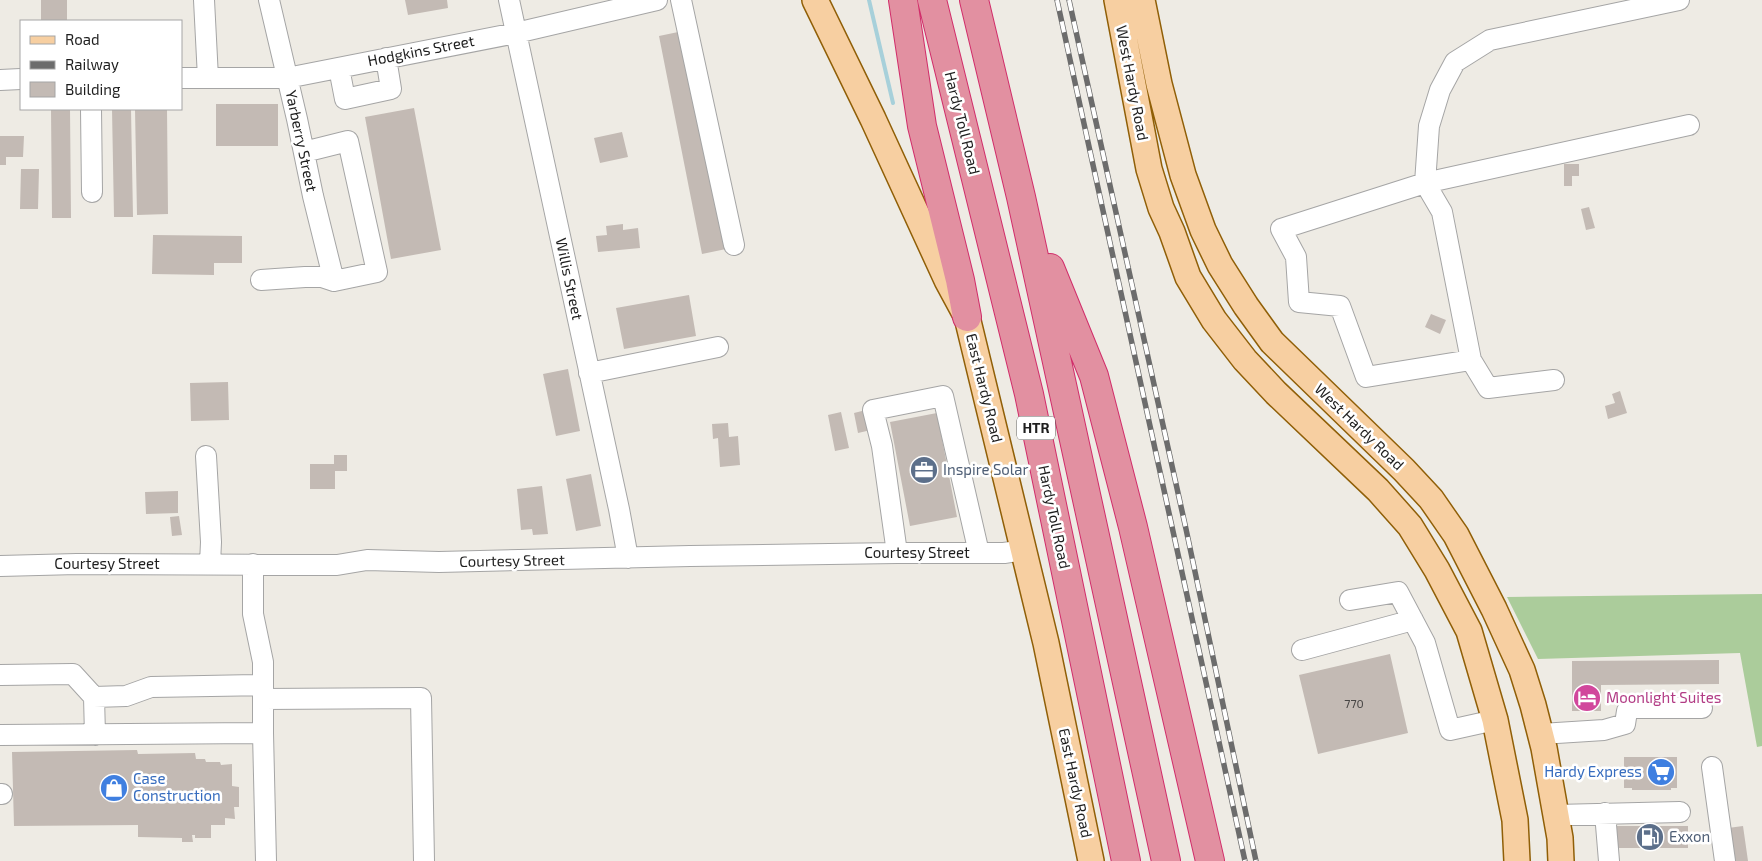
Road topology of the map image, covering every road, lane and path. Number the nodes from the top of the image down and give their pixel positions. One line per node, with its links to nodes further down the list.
1 (204, 0): 17 (street)
2 (269, 0): 18 (street, Yarberry Street)
3 (509, 0): 13 (street, Willis Street)
4 (657, 0): 13 (street, Hodgkins Street)
5 (681, 0): 29 (street)
6 (815, 0): 32 (main road, East Hardy Road)
7 (903, 0): 32 (highway)
8 (932, 0): 63 (highway, Hardy Toll Road / HTR)
9 (974, 0): 26 (highway, HTR)
10 (1117, 0): 28 (main road, West Hardy Road)
11 (1142, 0): 27 (main road, West Hardy Road)
12 (1679, 0): 24 (street)
13 (516, 33): 14 (street, Hodgkins Street); 35 (street, Willis Street)
14 (386, 58): 15 (street, Hodgkins Street); 15 (street)
15 (339, 68): 18 (street, Hodgkins Street)
16 (182, 78): 17 (street, Hodgkins Street)
17 (208, 78): 18 (street, Hodgkins Street)
18 (287, 78): 23 (street, Yarberry Street)
19 (0, 80): 20 (street)
20 (20, 80)
21 (91, 110): 25 (street)
22 (1689, 125): 24 (street)
23 (304, 152): 31 (street, Yarberry Street); 31 (street)
24 (1425, 183): 34 (street); 34 (street)
25 (92, 192)
26 (1021, 197): 67 (highway, HTR); 68 (highway)
27 (1203, 230): 28 (main road); 47 (main road, West Hardy Road)
28 (1172, 232): 48 (main road, West Hardy Road)
29 (734, 245)
30 (261, 280): 31 (street)
31 (334, 281)
32 (967, 317): 38 (main road, East Hardy Road)
33 (718, 347): 35 (street)
34 (1471, 360): 36 (street)
35 (589, 373): 41 (street, Willis Street)
36 (1554, 380)
37 (206, 456): 42 (street)
38 (1024, 550): 40 (street, Courtesy Street); 66 (main road, East Hardy Road)
39 (897, 553): 40 (street, Courtesy Street); 40 (street); 41 (street, Courtesy Street)
40 (979, 553)
41 (628, 558): 43 (street, Courtesy Street)
42 (210, 564): 43 (street, Courtesy Street); 44 (street, Courtesy Street)
43 (253, 564): 51 (street)
44 (0, 566)
45 (1350, 600): 46 (street)
46 (1413, 620): 49 (street); 54 (street)
47 (1500, 623): 48 (main road); 57 (main road, West Hardy Road)
48 (1469, 631): 54 (main road, West Hardy Road)
49 (1302, 650)
50 (0, 675): 52 (street)
51 (263, 692): 52 (street); 55 (street); 65 (street)
52 (94, 697): 56 (street)
53 (1702, 708): 57 (street)
54 (1495, 720): 69 (main road, West Hardy Road)
55 (263, 733): 56 (street); 64 (street)
56 (95, 734): 58 (street)
57 (1541, 734): 62 (main road, West Hardy Road)
58 (0, 735)
59 (1712, 767): 72 (street)
60 (1680, 812): 61 (street)
61 (1605, 813): 62 (street); 71 (street)
62 (1556, 815): 70 (main road, West Hardy Road)
63 (1126, 860)
64 (266, 861)
65 (424, 861)
66 (1091, 861)
67 (1166, 861)
68 (1210, 861)
69 (1517, 861)
70 (1561, 861)
71 (1609, 861)
72 (1725, 861)

